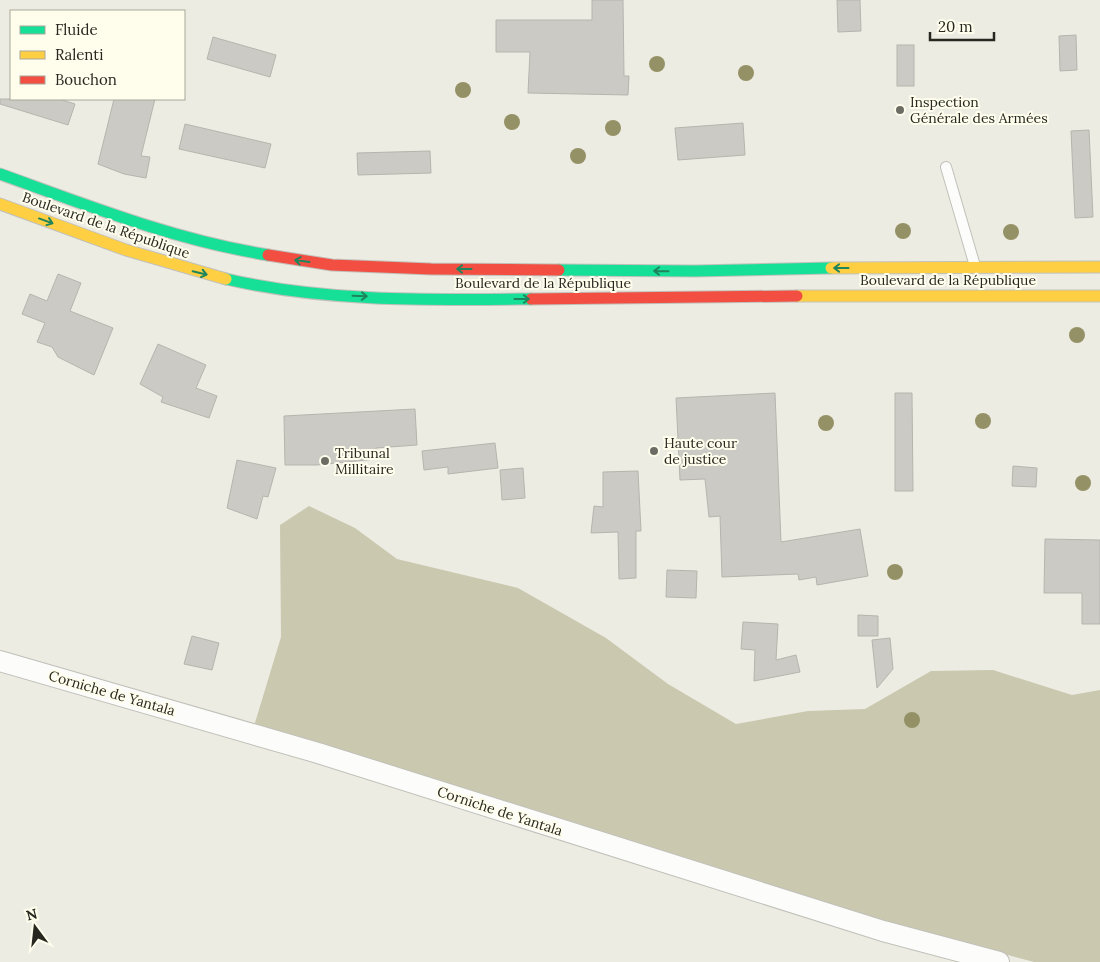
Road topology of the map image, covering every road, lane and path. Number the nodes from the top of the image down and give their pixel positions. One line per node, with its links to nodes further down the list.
1 (946, 167): 5 (lane)
2 (0, 174): 7 (main road, Boulevard de la République, one-way to 2)
3 (0, 204): 7 (main road, Boulevard de la République, one-way to 7)
4 (1100, 267): 5 (main road, Boulevard de la République)
5 (977, 281): 6 (main road, Boulevard de la République); 6 (main road, Boulevard de la République, one-way to 6); 9 (main road, Boulevard de la République)
6 (796, 282): 8 (main road, Boulevard de la République); 8 (main road, Boulevard de la République)
7 (503, 284): 8 (main road, Boulevard de la République, one-way to 8); 8 (main road, Boulevard de la République, one-way to 7)
8 (692, 284)
9 (1100, 296)
10 (0, 661): 11 (street, Corniche de Yantala)
11 (1000, 962)

